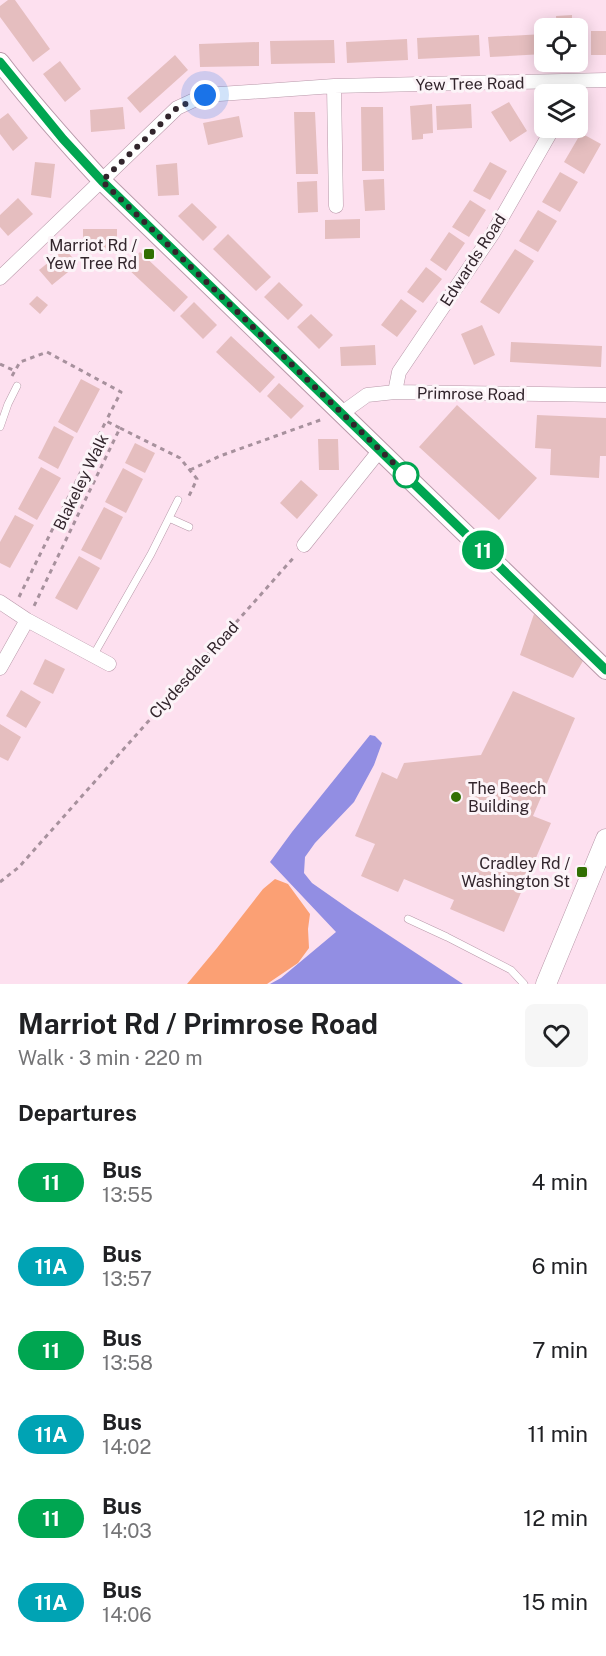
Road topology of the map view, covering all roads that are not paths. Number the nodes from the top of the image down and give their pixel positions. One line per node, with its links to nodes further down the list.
1 (0, 62): 6 (street)
2 (606, 80): 3 (street, Yew Tree Road)
3 (579, 82): 4 (street, Yew Tree Road)
4 (334, 86): 6 (street, Yew Tree Road); 7 (street)
5 (547, 138): 10 (street, Edwards Road)
6 (102, 181): 8 (street, Yew Tree Road); 14 (street)
7 (336, 206)
8 (0, 278)
9 (17, 386): 13 (lane)
10 (395, 393): 11 (street, Primrose Road); 14 (street, Primrose Road)
11 (606, 395)
12 (0, 401): 13 (lane)
13 (8, 404): 15 (lane)
14 (342, 413): 16 (street)
15 (0, 427)
16 (380, 450): 20 (street); 26 (street)
17 (178, 500): 18 (lane)
18 (170, 518): 19 (lane); 23 (lane)
19 (189, 527)
20 (304, 545)
21 (0, 602): 22 (street)
22 (27, 620): 23 (street); 25 (street)
23 (93, 656): 24 (street)
24 (109, 664)
25 (0, 668)
26 (606, 670)
27 (606, 839): 28 (main road)
28 (601, 867): 31 (main road)
29 (408, 919): 30 (lane)
30 (524, 984)
31 (546, 984)

